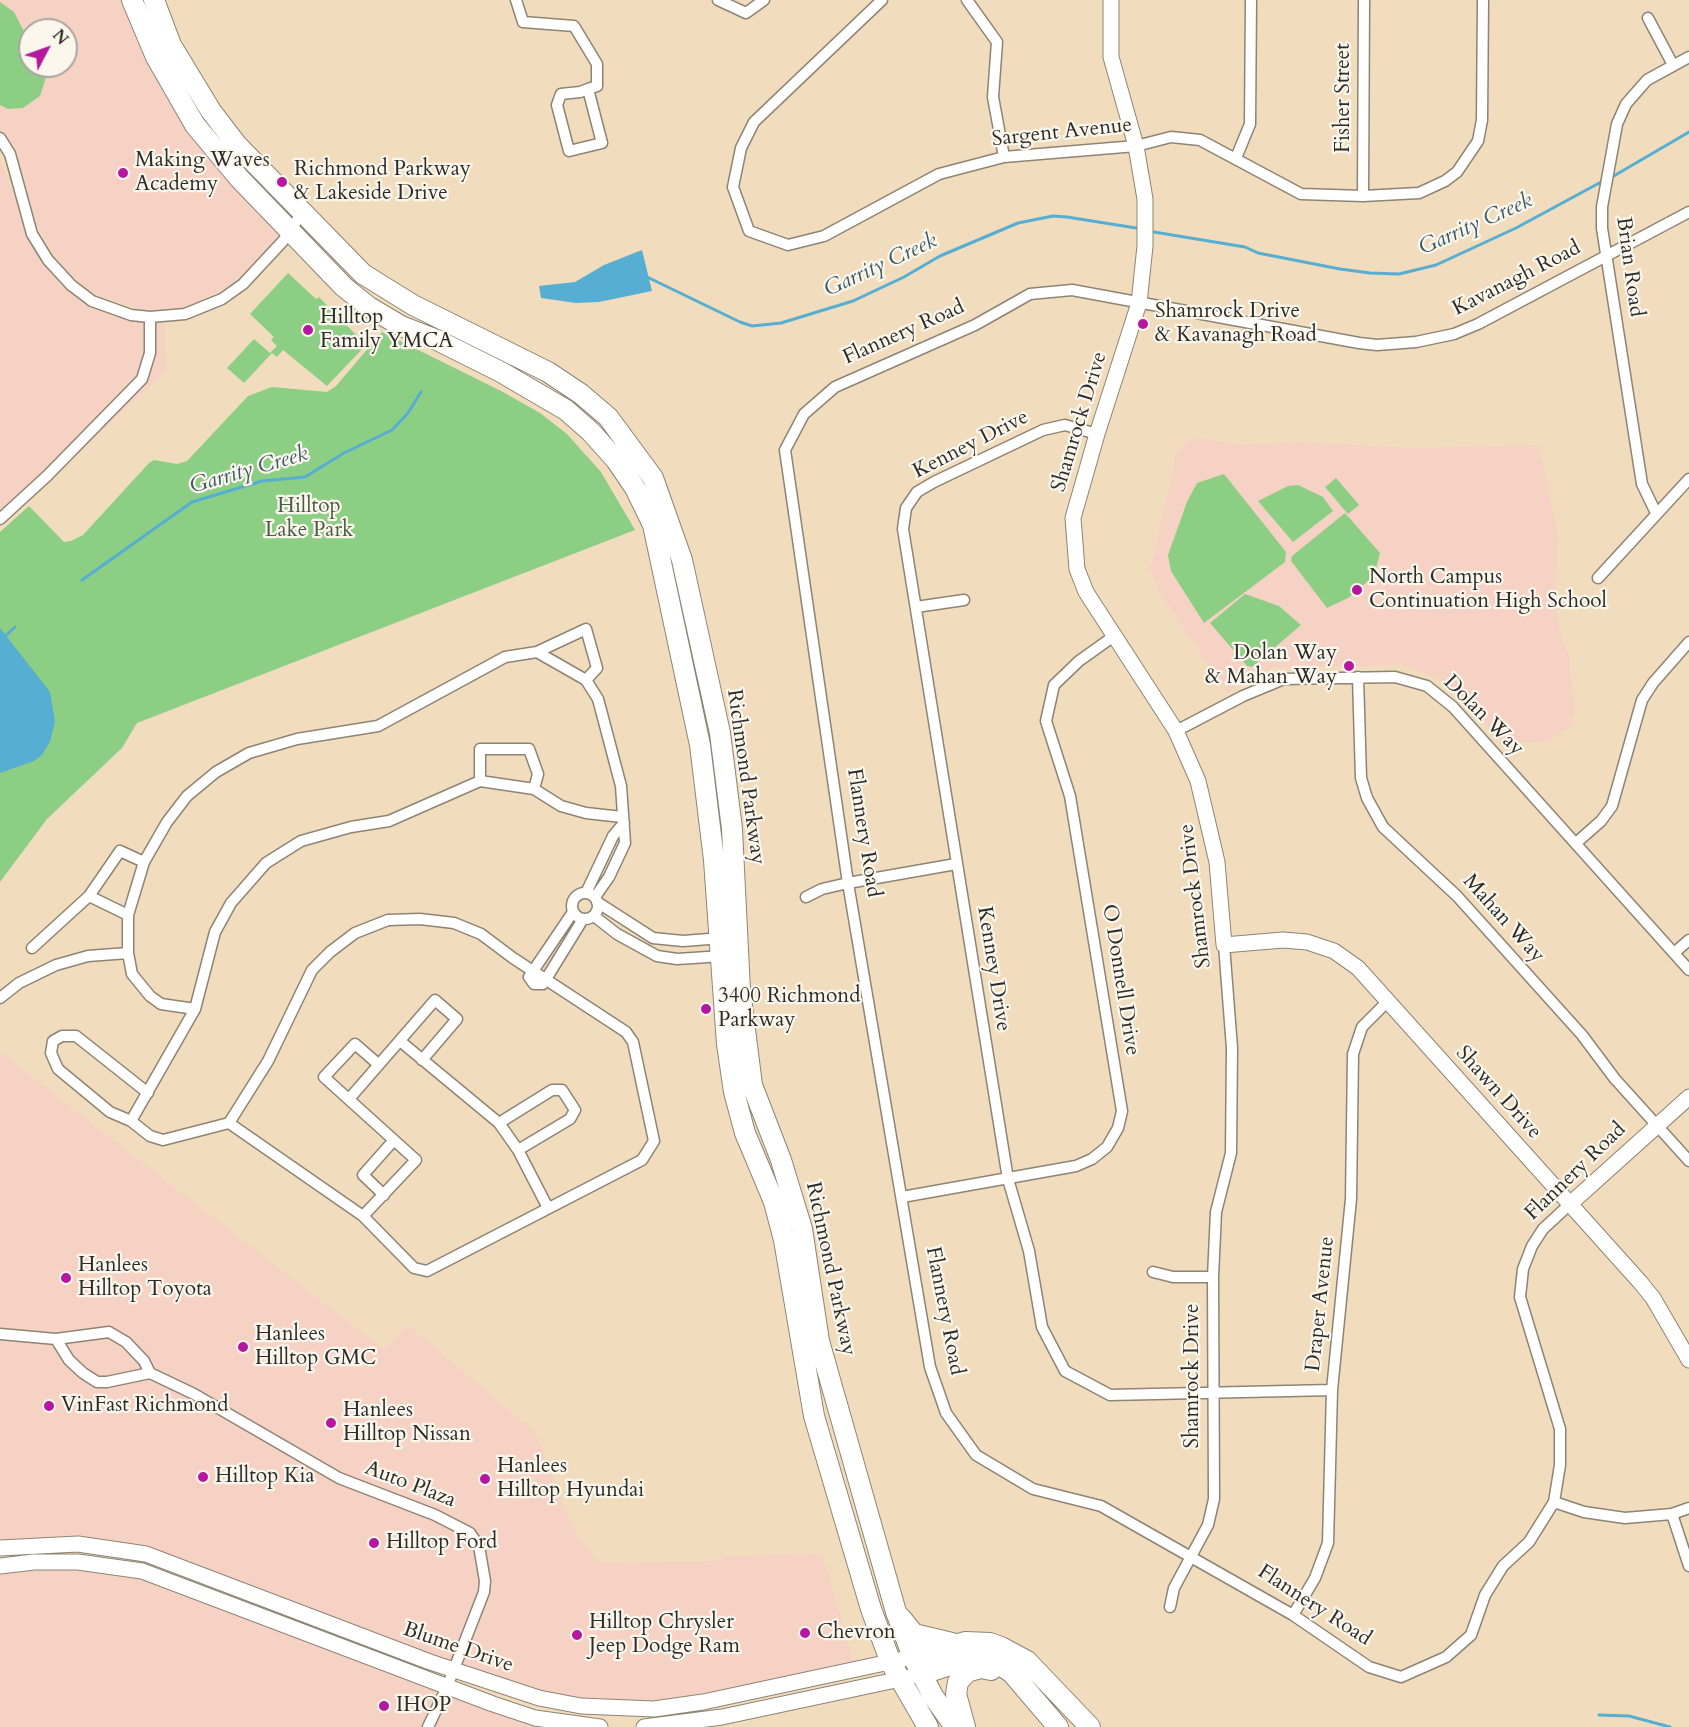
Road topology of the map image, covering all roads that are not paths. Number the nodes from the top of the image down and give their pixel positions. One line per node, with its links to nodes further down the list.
1 (132, 0): 23 (highway, Richmond Parkway)
2 (154, 0): 22 (highway, Richmond Parkway)
3 (516, 0): 15 (street)
4 (718, 0): 5 (street)
5 (764, 0)
6 (882, 0): 18 (street, Sargent Avenue)
7 (968, 0): 18 (street)
8 (1111, 0): 17 (street, Shamrock Drive)
9 (1251, 0): 19 (street)
10 (1364, 0): 20 (street, Fisher Street)
11 (1483, 0): 20 (street, Sargent Avenue)
12 (1648, 18): 14 (street)
13 (1689, 57): 14 (street, Brian Road)
14 (1672, 65): 24 (street, Brian Road)
15 (588, 89): 15 (street)
16 (0, 138): 26 (street)
17 (1136, 146): 18 (street, Sargent Avenue); 19 (street, Sargent Avenue); 25 (street, Shamrock Drive)
18 (1004, 157)
19 (1236, 158): 20 (street, Sargent Avenue)
20 (1363, 196)
21 (1689, 212): 24 (street, Kavanagh Road)
22 (303, 213): 23 (street); 56 (highway, Richmond Parkway)
23 (290, 232): 26 (street); 56 (highway, Richmond Parkway)
24 (1606, 255): 25 (street, Kavanagh Road); 29 (street, Brian Road)
25 (1139, 303): 27 (street, Shamrock Drive); 46 (street, Flannery Road)
26 (150, 317): 30 (street)
27 (1097, 434): 33 (street, Kenney Drive); 34 (street, Shamrock Drive)
28 (1689, 479): 29 (street)
29 (1656, 513): 31 (street)
30 (0, 519)
31 (1598, 578)
32 (964, 600): 33 (street)
33 (916, 607): 45 (street, Kenney Drive)
34 (1114, 636): 39 (street, Shamrock Drive); 79 (street, O Donnell Drive)
35 (1689, 642): 43 (street)
36 (537, 652): 38 (street); 38 (street); 44 (street)
37 (1358, 677): 39 (street, Dolan Way); 43 (street, Dolan Way); 75 (street, Mahan Way)
38 (586, 680): 42 (street)
39 (1176, 730): 54 (street, Shamrock Drive)
40 (480, 781): 41 (street); 41 (street); 65 (street)
41 (534, 789): 42 (street)
42 (623, 820): 48 (street)
43 (1576, 843): 59 (street, Dolan Way)
44 (144, 862): 47 (street); 50 (street)
45 (956, 864): 46 (street); 79 (street, Kenney Drive)
46 (848, 883): 49 (street); 81 (street, Flannery Road)
47 (89, 896): 50 (street); 57 (street)
48 (593, 897): 51 (street); 51 (street); 56 (street)
49 (806, 897)
50 (128, 915): 58 (street)
51 (583, 916): 52 (street); 55 (street); 56 (street)
52 (555, 939): 55 (street); 61 (street)
53 (1689, 940): 59 (street)
54 (1224, 945): 64 (street, Shawn Drive); 86 (street, Shamrock Drive)
55 (566, 946): 62 (street)
56 (728, 946): 101 (highway, Richmond Parkway); 106 (highway, Richmond Parkway)
57 (32, 948)
58 (128, 953): 63 (street); 65 (street)
59 (1674, 953): 60 (street, Dolan Way)
60 (1689, 969)
61 (533, 970): 62 (street); 73 (street)
62 (547, 979): 83 (street)
63 (0, 998)
64 (1388, 1001): 82 (street, Shawn Drive); 91 (street, Draper Avenue)
65 (195, 1009): 69 (street)
66 (400, 1041): 67 (street); 67 (street); 68 (street)
67 (422, 1060): 74 (street)
68 (378, 1064): 71 (street); 71 (street)
69 (148, 1093): 72 (street); 72 (street)
70 (1689, 1097): 75 (street, Flannery Road)
71 (349, 1099): 76 (street)
72 (131, 1121): 73 (street)
73 (229, 1123): 84 (street)
74 (499, 1123): 77 (street); 77 (street)
75 (1657, 1125): 78 (street, Mahan Way); 82 (street, Flannery Road)
76 (394, 1140): 80 (street); 80 (street)
77 (518, 1150): 83 (street)
78 (1689, 1161)
79 (1008, 1179): 81 (street, O Donnell Drive); 92 (street, Kenney Drive)
80 (384, 1195): 84 (street)
81 (902, 1197): 97 (street, Flannery Road)
82 (1570, 1204): 89 (street, Shawn Drive); 93 (street, Flannery Road)
83 (548, 1209): 84 (street)
84 (363, 1216)
85 (1153, 1272): 86 (street)
86 (1213, 1277): 92 (street, Shamrock Drive)
87 (0, 1334): 88 (street, Auto Plaza)
88 (57, 1339): 90 (street, Auto Plaza); 90 (street)
89 (1689, 1360)
90 (150, 1373): 105 (street, Auto Plaza)
91 (1332, 1390): 92 (street, Kenney Drive); 102 (street, Draper Avenue)
92 (1213, 1392): 97 (street, Shamrock Drive)
93 (1554, 1502): 95 (street); 102 (street, Flannery Road)
94 (1689, 1508): 95 (street)
95 (1672, 1514): 99 (street)
96 (0, 1548): 105 (street, Blume Drive)
97 (1191, 1555): 100 (street, Shamrock Drive); 102 (street, Flannery Road)
98 (0, 1566): 108 (street, Blume Drive)
99 (1689, 1566)
100 (1170, 1607)
101 (896, 1612): 103 (highway); 104 (highway, Richmond Parkway)
102 (1293, 1615)
103 (955, 1644): 104 (highway); 116 (highway)
104 (918, 1665): 106 (street, Blume Drive); 107 (highway); 113 (highway, Richmond Parkway)
105 (454, 1670): 106 (street, Blume Drive); 108 (street, Auto Plaza)
106 (896, 1672): 111 (street, Blume Drive); 112 (highway, Richmond Parkway)
107 (1019, 1684): 114 (highway); 115 (highway)
108 (447, 1687): 109 (street, Auto Plaza); 110 (street, Blume Drive)
109 (428, 1727)
110 (600, 1727)
111 (644, 1727)
112 (928, 1727)
113 (955, 1727)
114 (964, 1727)
115 (1058, 1727)
116 (1090, 1727)

